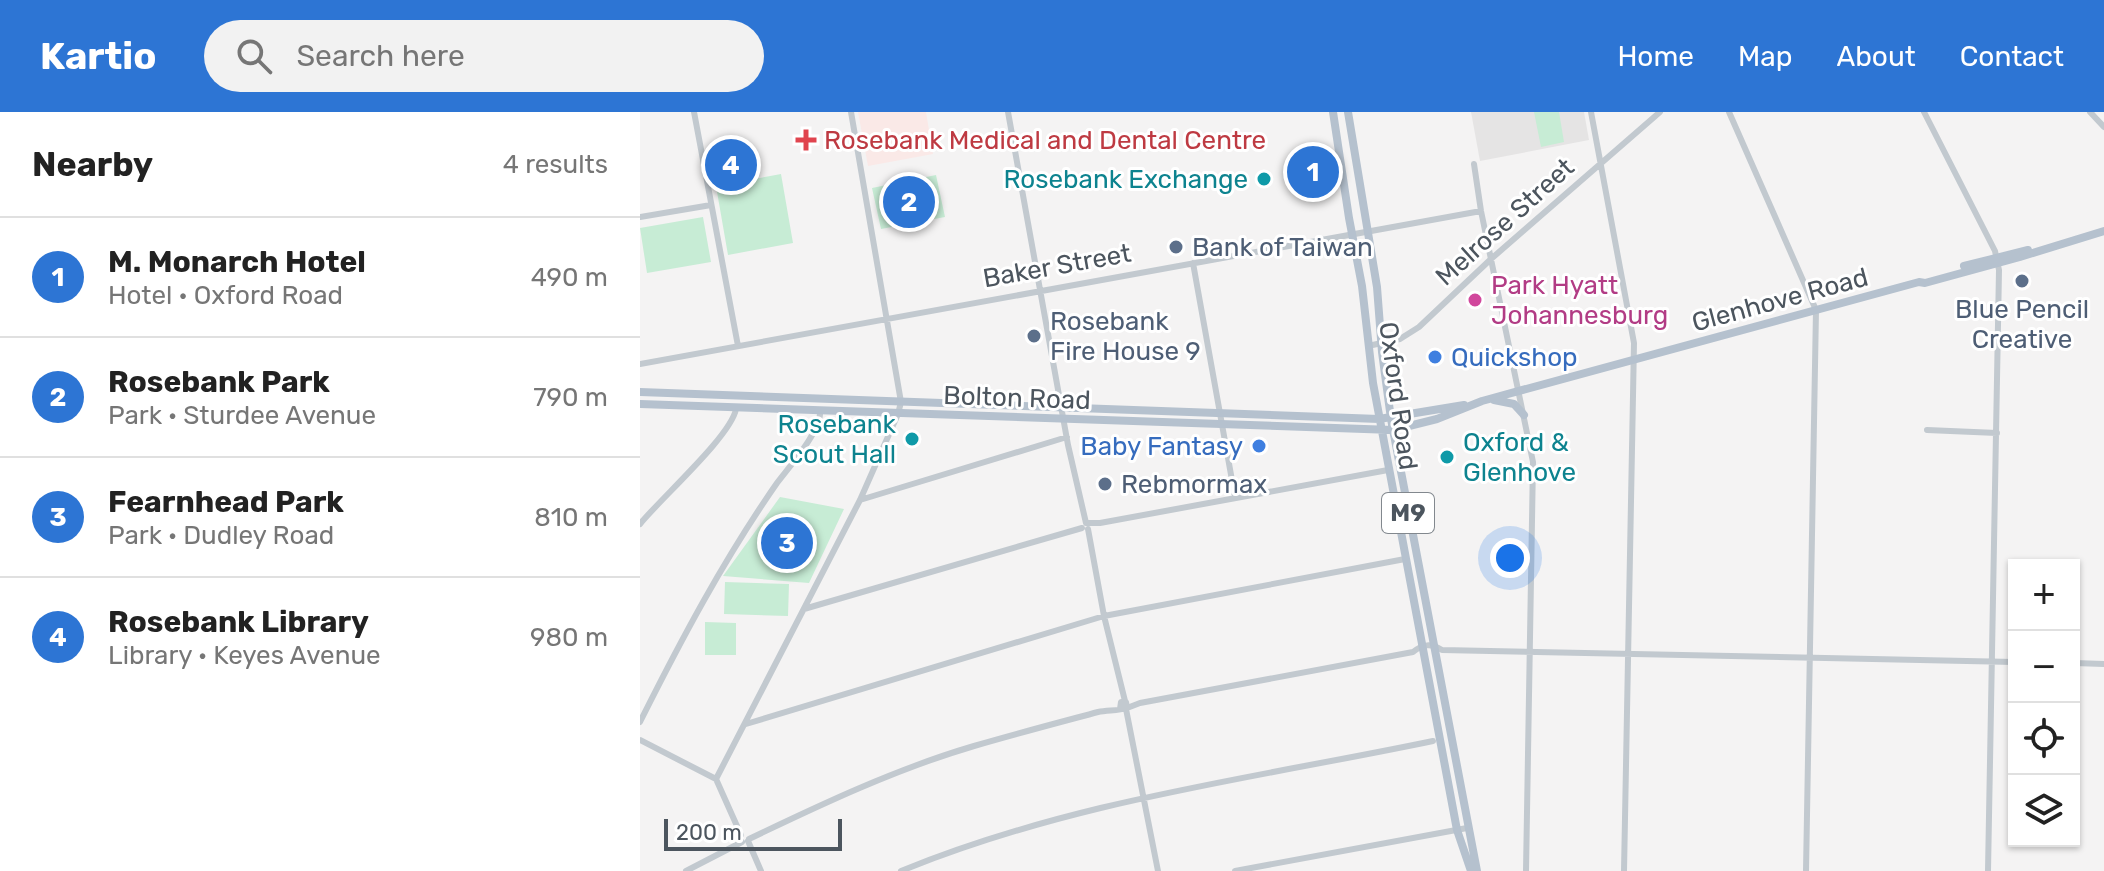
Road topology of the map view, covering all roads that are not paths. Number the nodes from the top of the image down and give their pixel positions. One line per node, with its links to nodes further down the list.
1 (694, 112): 14 (street)
2 (851, 112): 25 (street)
3 (1008, 112): 23 (street)
4 (1333, 112): 19 (main road, Oxford Road / M9)
5 (1348, 112): 17 (main road, Oxford Road / M9)
6 (1591, 112): 13 (street)
7 (1660, 112): 13 (street, Melrose Street)
8 (1729, 112): 24 (street)
9 (1924, 112): 21 (street)
10 (2090, 112): 11 (street)
11 (2104, 127)
12 (1474, 164): 15 (street)
13 (1601, 164): 20 (street, Melrose Street); 29 (street)
14 (711, 205): 16 (street); 27 (street)
15 (1481, 211): 17 (street, Baker Street); 20 (street)
16 (640, 217)
17 (1368, 230): 19 (street, Baker Street); 26 (main road, Oxford Road / M9)
18 (2104, 231): 21 (main road, Glenhove Road)
19 (1352, 234): 22 (street, Baker Street); 28 (main road, Oxford Road / M9)
20 (1491, 259): 26 (street, Melrose Street); 33 (street)
21 (1998, 260): 24 (main road, Glenhove Road); 52 (street)
22 (1193, 263): 23 (street, Baker Street); 43 (street)
23 (1041, 289): 25 (street, Baker Street); 38 (street)
24 (1816, 310): 29 (main road, Glenhove Road); 68 (street)
25 (886, 317): 27 (street, Baker Street); 35 (street)
26 (1381, 344): 28 (street, Melrose Street); 31 (main road, Oxford Road / M9)
27 (738, 346): 30 (street, Baker Street)
28 (1368, 346): 45 (main road, Oxford Road / M9)
29 (1633, 360): 33 (main road, Glenhove Road); 66 (street)
30 (640, 364)
31 (1386, 380): 41 (main road); 46 (main road, Oxford Road / M9)
32 (640, 392): 35 (main road, Bolton Road)
33 (1519, 392): 34 (main road, Glenhove Road); 44 (street)
34 (1482, 401): 37 (main road, Glenhove Road); 44 (main road)
35 (901, 402): 38 (main road, Bolton Road); 42 (street)
36 (640, 404): 39 (main road, Bolton Road)
37 (1465, 405): 41 (main road, Glenhove Road); 49 (main road, Glenhove Road)
38 (1063, 408): 43 (main road, Bolton Road); 47 (street)
39 (736, 409): 40 (main road, Bolton Road); 57 (street)
40 (820, 411): 42 (main road, Bolton Road); 74 (street)
41 (1425, 413): 46 (main road, Glenhove Road)
42 (898, 414): 47 (main road, Bolton Road); 56 (street)
43 (1221, 415): 45 (main road, Bolton Road); 48 (street)
44 (1524, 415): 65 (street)
45 (1379, 419): 46 (main road, Bolton Road); 51 (main road, Oxford Road / M9)
46 (1391, 419): 49 (main road, Oxford Road / M9)
47 (1064, 420): 48 (main road, Bolton Road); 53 (street)
48 (1223, 425): 51 (main road, Bolton Road); 55 (street)
49 (1393, 430): 51 (main road, Bolton Road); 62 (main road, Oxford Road / M9)
50 (1927, 430): 52 (street)
51 (1382, 431): 54 (main road, Oxford Road / M9)
52 (1997, 433): 69 (street)
53 (1067, 437): 56 (street); 58 (street)
54 (1388, 470): 55 (street); 59 (main road, Oxford Road / M9)
55 (1235, 497): 58 (street)
56 (860, 500): 60 (street)
57 (640, 524)
58 (1085, 526): 60 (street); 61 (street)
59 (1405, 559): 61 (street); 63 (main road, Oxford Road / M9)
60 (804, 609): 75 (street)
61 (1104, 616): 73 (street); 75 (street)
62 (1433, 645): 63 (street); 64 (main road, Oxford Road / M9)
63 (1417, 649): 67 (main road, Oxford Road / M9); 73 (street)
64 (1438, 653): 65 (street); 67 (street); 76 (main road, Oxford Road / M9)
65 (1530, 653): 66 (street); 90 (street)
66 (1628, 655): 68 (street); 91 (street)
67 (1423, 657): 78 (main road, Oxford Road / M9)
68 (1810, 658): 69 (street); 92 (street)
69 (1992, 662): 70 (street); 93 (street)
70 (2008, 662)
71 (2080, 663): 72 (street)
72 (2104, 664)
73 (1123, 706): 80 (street); 83 (street)
74 (640, 722)
75 (746, 724): 79 (street)
76 (1450, 738): 78 (street); 81 (main road, Oxford Road / M9)
77 (640, 740): 79 (street)
78 (1437, 740): 80 (street); 82 (main road, Oxford Road / M9)
79 (716, 779): 83 (street)
80 (1143, 796): 84 (street); 87 (street)
81 (1467, 828): 82 (street); 89 (main road, Oxford Road / M9)
82 (1457, 830): 88 (street); 89 (main road, Oxford Road / M9)
83 (745, 839): 85 (street); 86 (street)
84 (1159, 869)
85 (686, 871)
86 (761, 871)
87 (901, 871)
88 (1235, 871)
89 (1474, 871)
90 (1526, 871)
91 (1624, 871)
92 (1806, 871)
93 (1988, 871)

